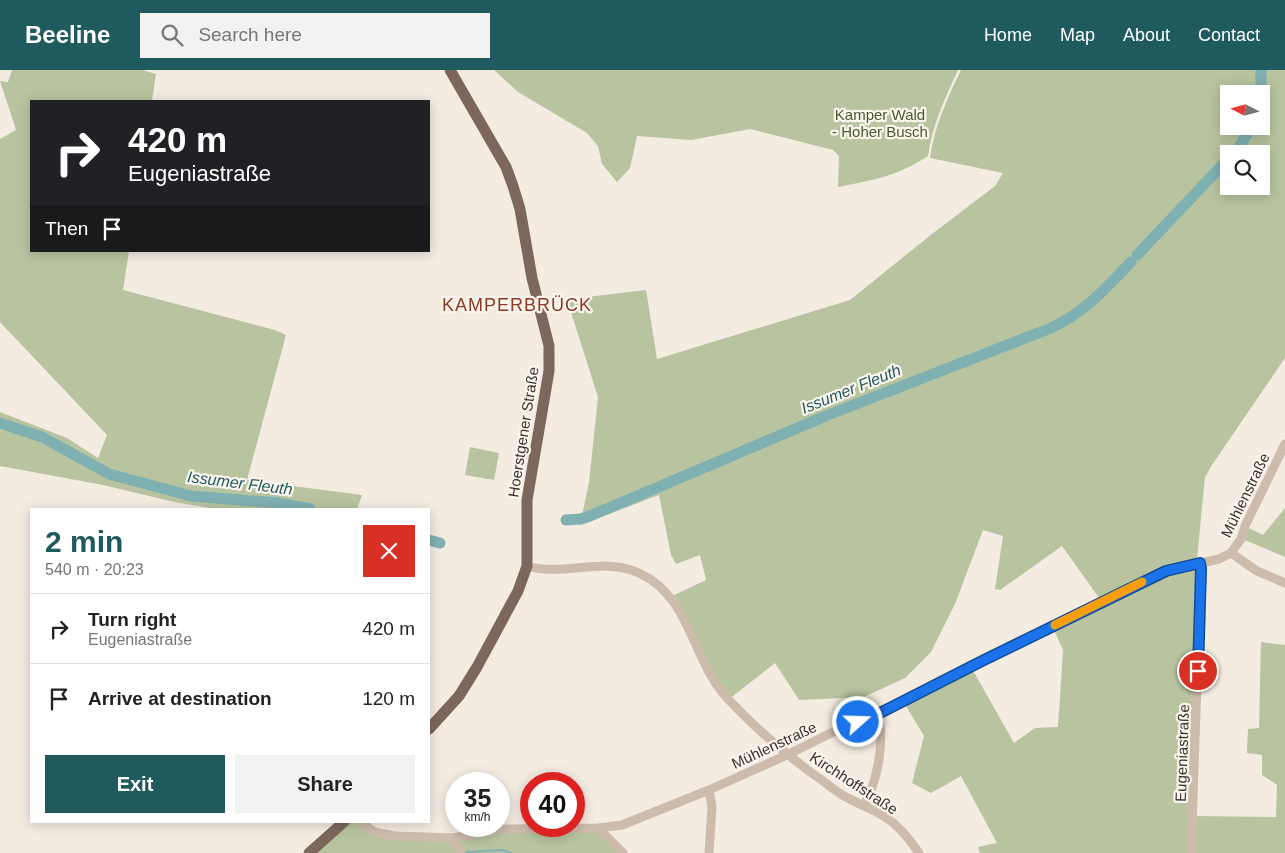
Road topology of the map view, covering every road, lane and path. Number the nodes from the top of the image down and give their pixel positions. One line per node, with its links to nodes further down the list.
1 (450, 70): 5 (main road, Hoerstgener Straße)
2 (1285, 444): 3 (street, Mühlenstraße)
3 (1231, 553): 4 (street, Mühlenstraße); 6 (street)
4 (1200, 563): 7 (street, Mühlenstraße); 21 (street, Eugeniastraße)
5 (527, 566): 8 (main road, Hoerstgener Straße); 9 (street, Kirchhoffstraße)
6 (1285, 583)
7 (877, 714): 9 (street, Mühlenstraße); 11 (street)
8 (430, 728)
9 (787, 755): 10 (street, Mühlenstraße); 11 (street, Kirchhoffstraße)
10 (709, 790): 14 (street, Mühlenstraße); 19 (street)
11 (864, 806): 20 (street, Kirchhoffstraße)
12 (343, 823): 16 (main road)
13 (363, 823): 15 (street, Mühlenstraße)
14 (598, 828): 15 (street, Mühlenstraße); 18 (street)
15 (453, 838): 17 (street)
16 (309, 853)
17 (461, 853)
18 (623, 853)
19 (709, 853)
20 (919, 853)
21 (1191, 853)

